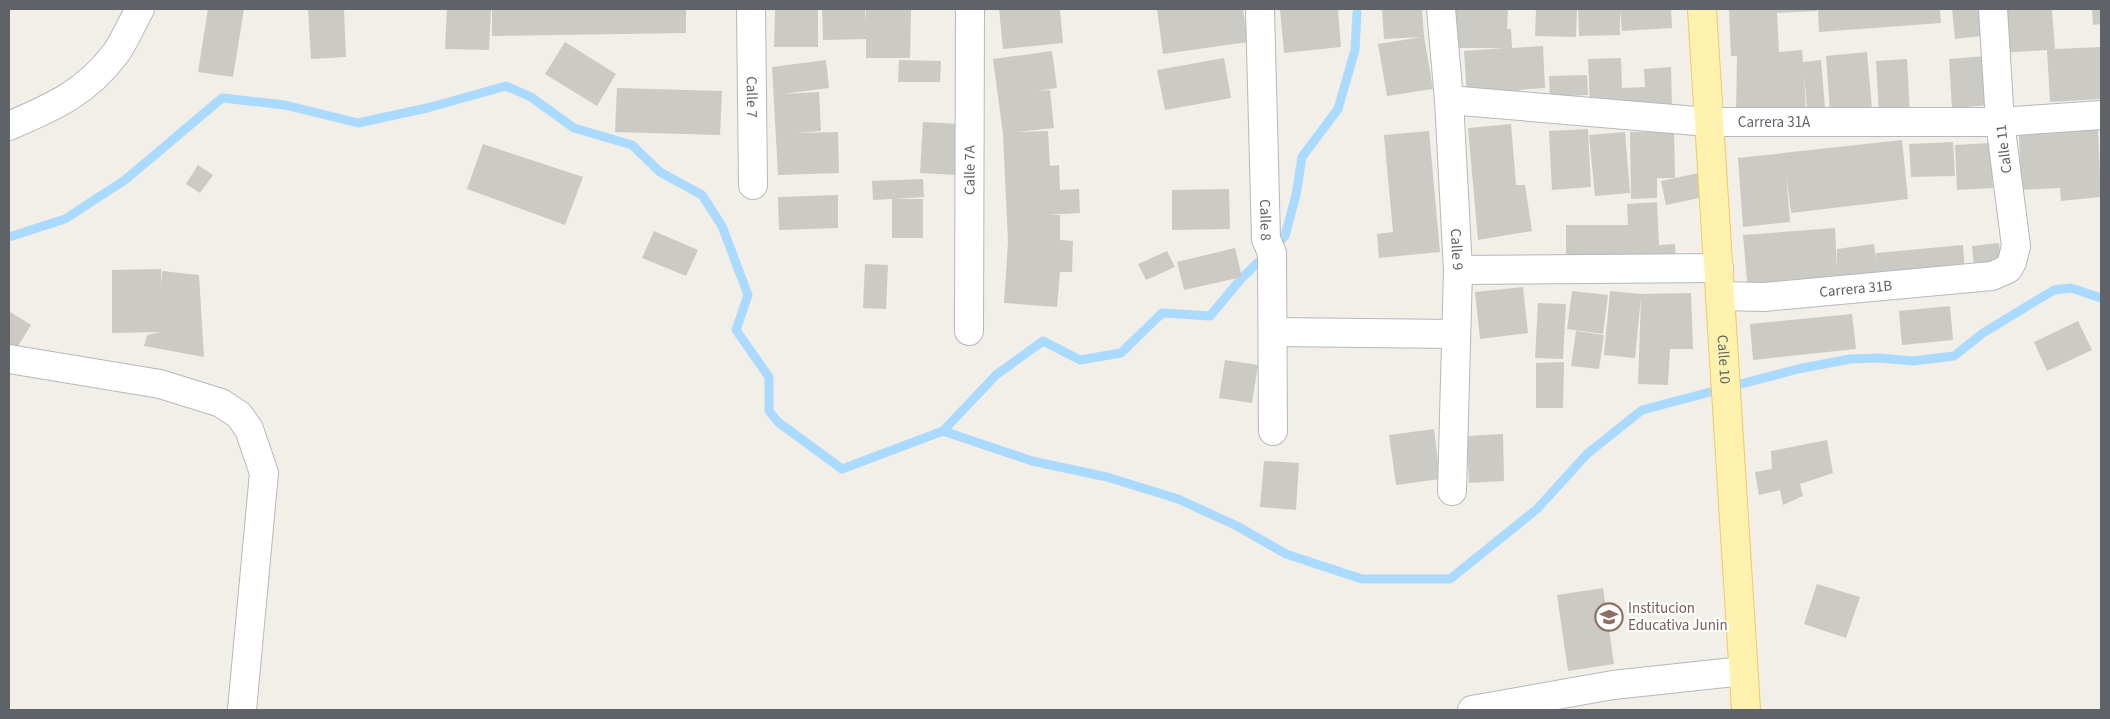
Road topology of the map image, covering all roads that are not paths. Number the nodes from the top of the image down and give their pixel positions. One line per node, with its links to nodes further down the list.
1 (140, 9): 12 (street)
2 (751, 9): 13 (street, Calle 7)
3 (970, 9): 18 (street, Calle 7A)
4 (1260, 9): 19 (street, Calle 8)
5 (1441, 9): 8 (street, Calle 9)
6 (1702, 9): 10 (main road, Calle 10)
7 (1993, 9): 11 (street, Calle 11)
8 (1449, 100): 10 (street, Carrera 31A); 15 (street, Calle 9)
9 (2101, 115): 11 (street, Carrera 31A)
10 (1708, 122): 11 (street, Carrera 31A); 14 (main road, Calle 10)
11 (2000, 122): 16 (street, Calle 11)
12 (9, 126)
13 (753, 185)
14 (1719, 268): 15 (street); 17 (main road, Calle 10)
15 (1458, 270): 20 (street, Calle 9)
16 (1992, 276): 17 (street, Carrera 31B)
17 (1720, 296): 24 (main road, Calle 10)
18 (969, 331)
19 (1273, 332): 20 (street); 22 (street, Calle 8)
20 (1456, 334): 23 (street, Calle 9)
21 (9, 359): 25 (street)
22 (1274, 431)
23 (1452, 491)
24 (1743, 671): 26 (street); 27 (main road, Calle 10)
25 (242, 710)
26 (1472, 710)
27 (1746, 710)

